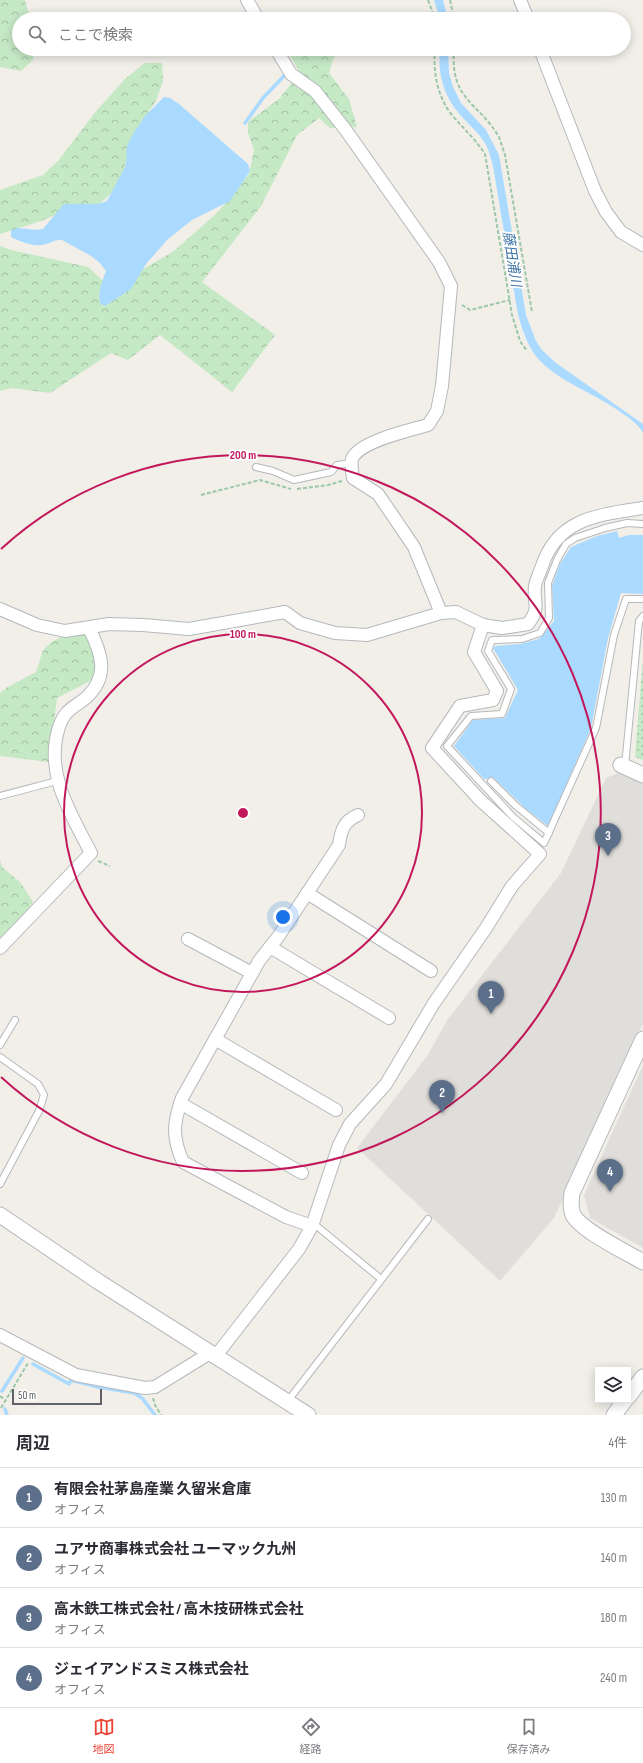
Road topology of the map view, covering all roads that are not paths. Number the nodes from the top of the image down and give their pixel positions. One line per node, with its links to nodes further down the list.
1 (247, 0): 3 (street)
2 (520, 0): 4 (street)
3 (254, 12)
4 (525, 12)
5 (280, 56): 8 (street)
6 (543, 56): 7 (street)
7 (643, 245)
8 (352, 463): 9 (lane); 14 (street)
9 (256, 467)
10 (643, 508): 16 (street)
11 (643, 524): 24 (lane)
12 (643, 599): 24 (lane)
13 (0, 609): 17 (street)
14 (441, 613): 16 (street); 17 (street)
15 (643, 616): 18 (lane)
16 (483, 625): 43 (street)
17 (89, 628): 20 (street)
18 (623, 766): 19 (street)
19 (643, 774)
20 (57, 781): 22 (lane); 28 (street)
21 (491, 781): 24 (lane)
22 (0, 796)
23 (358, 815): 25 (street)
24 (549, 833)
25 (307, 893): 27 (street); 29 (street)
26 (188, 939): 30 (street)
27 (270, 947): 30 (street); 31 (street)
28 (0, 948)
29 (431, 971)
30 (252, 973): 33 (street)
31 (389, 1018)
32 (15, 1020): 35 (lane)
33 (215, 1039): 37 (street); 38 (street)
34 (643, 1039): 44 (street)
35 (0, 1045)
36 (0, 1057): 40 (lane)
37 (180, 1104): 39 (street); 43 (street)
38 (336, 1110)
39 (302, 1173)
40 (0, 1184)
41 (0, 1215): 47 (street)
42 (428, 1219): 45 (lane)
43 (312, 1224): 45 (lane); 47 (street)
44 (643, 1262)
45 (381, 1279): 50 (lane)
46 (0, 1335): 47 (street)
47 (212, 1355): 50 (street)
48 (643, 1377): 49 (street)
49 (631, 1393)
50 (287, 1402): 52 (street)
51 (623, 1403): 53 (street)
52 (308, 1415)
53 (614, 1415)

